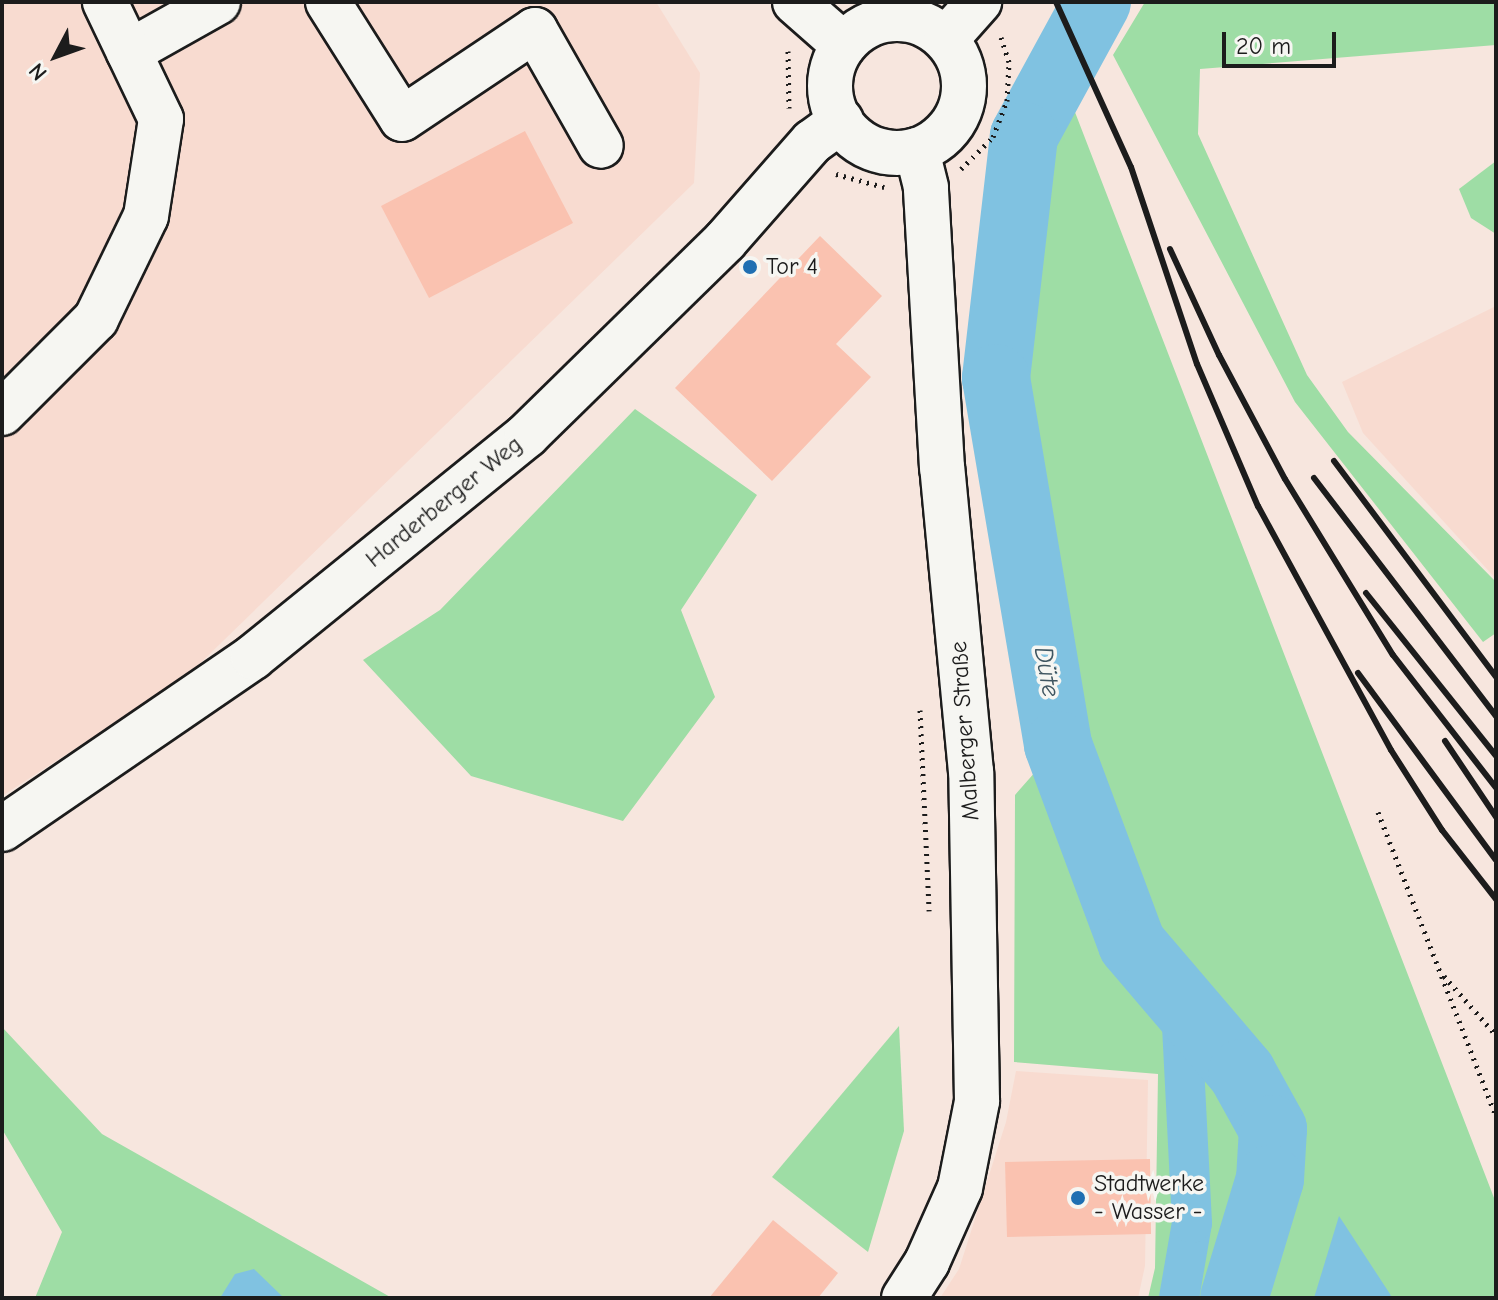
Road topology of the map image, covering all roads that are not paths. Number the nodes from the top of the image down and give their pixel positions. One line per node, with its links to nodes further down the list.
1 (105, 2): 9 (street)
2 (218, 2): 9 (street)
3 (328, 2): 6 (street)
4 (795, 2): 8 (street)
5 (988, 14): 7 (street)
6 (529, 16): 11 (street)
7 (946, 39): 8 (street); 12 (street)
8 (844, 45): 10 (street)
9 (129, 52): 13 (street)
10 (841, 121): 12 (street); 14 (street, Harderberger Weg)
11 (601, 146)
12 (917, 150): 15 (street, Malberger Straße)
13 (2, 413)
14 (2, 829)
15 (904, 1298)

